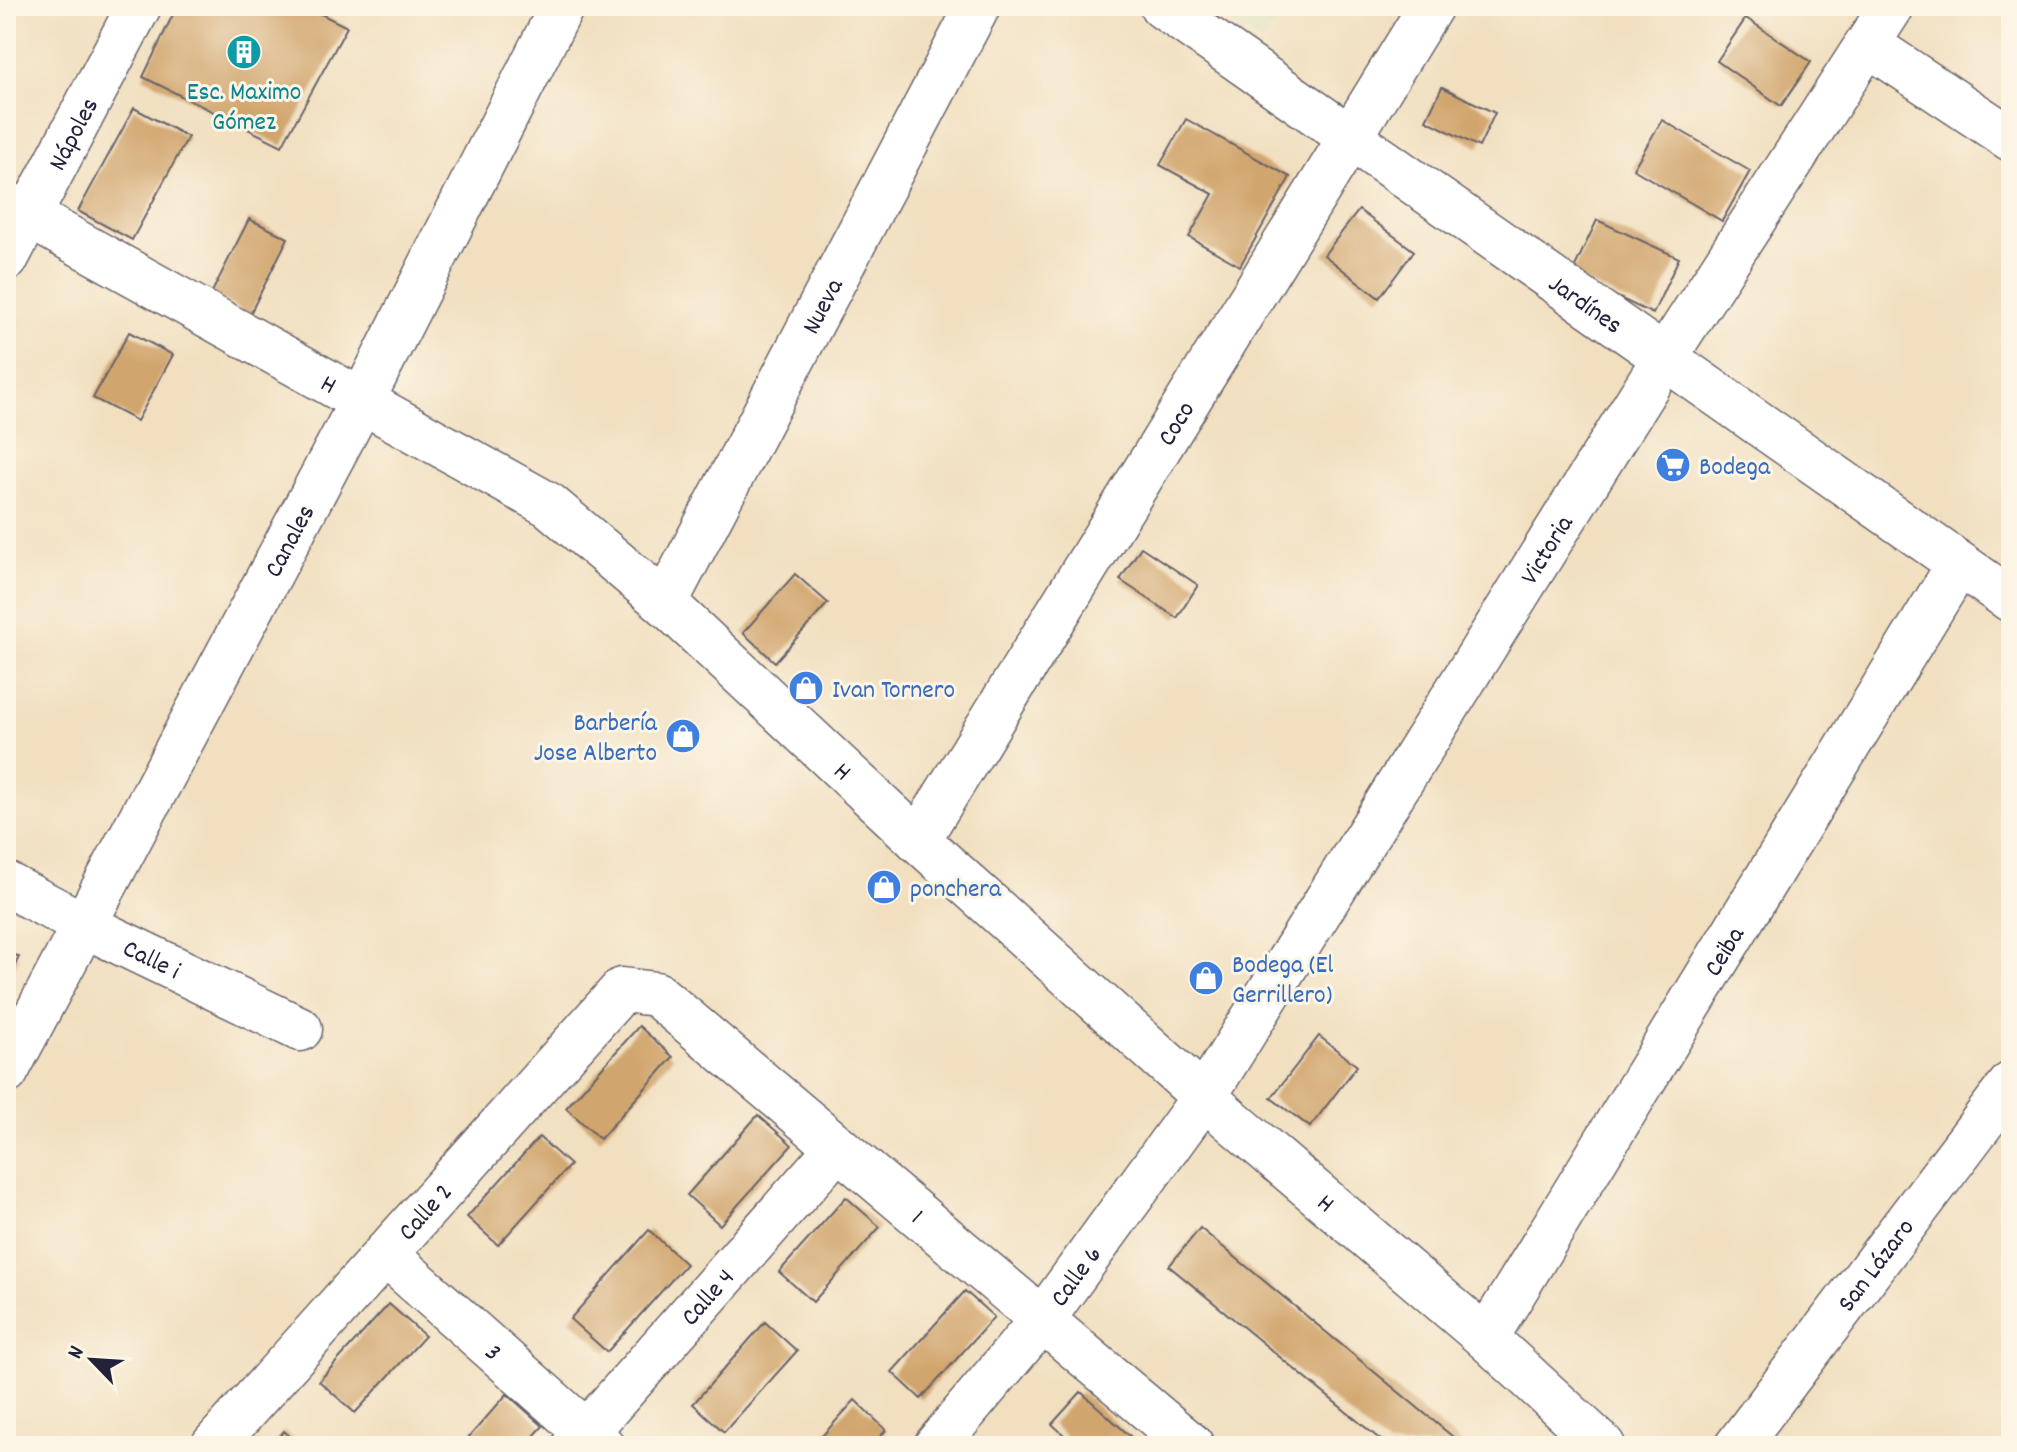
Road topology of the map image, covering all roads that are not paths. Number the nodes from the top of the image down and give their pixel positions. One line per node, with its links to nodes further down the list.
1 (139, 6): 10 (street, Nápoles)
2 (562, 6): 13 (street, Canales)
3 (978, 6): 16 (street, Nueva)
4 (1162, 6): 8 (street, Jardínes)
5 (1431, 6): 8 (street, Coco)
6 (1892, 6): 7 (street, Victoria)
7 (1869, 45): 9 (street); 12 (street, Victoria)
8 (1352, 139): 12 (street, Jardínes); 17 (street, Coco)
9 (2011, 139)
10 (17, 209): 11 (street, Nápoles); 13 (street, H)
11 (6, 259)
12 (1665, 357): 14 (street, Jardínes); 24 (street, Victoria)
13 (362, 401): 16 (street, H); 19 (street, Canales)
14 (1959, 564): 15 (street, Jardínes); 28 (street, Ceiba)
15 (2011, 600)
16 (665, 603): 17 (street, H)
17 (918, 840): 24 (street, H)
18 (6, 884): 19 (street, Calle i)
19 (84, 925): 21 (street, Calle i); 22 (street, Canales)
20 (641, 990): 25 (street, 1); 26 (street, Calle 2)
21 (300, 1029)
22 (6, 1072)
23 (2011, 1084): 34 (street, San Lázaro)
24 (1204, 1097): 27 (street, Calle 6); 28 (street, H)
25 (838, 1147): 27 (street, 1); 29 (street, Calle 4)
26 (385, 1254): 29 (street, 3); 30 (street, Calle 2)
27 (1042, 1320): 31 (street, Calle 6); 32 (street, 1)
28 (1486, 1338): 33 (street, H)
29 (587, 1442)
30 (213, 1446)
31 (936, 1446)
32 (1192, 1446)
33 (1603, 1446)
34 (1737, 1446)

